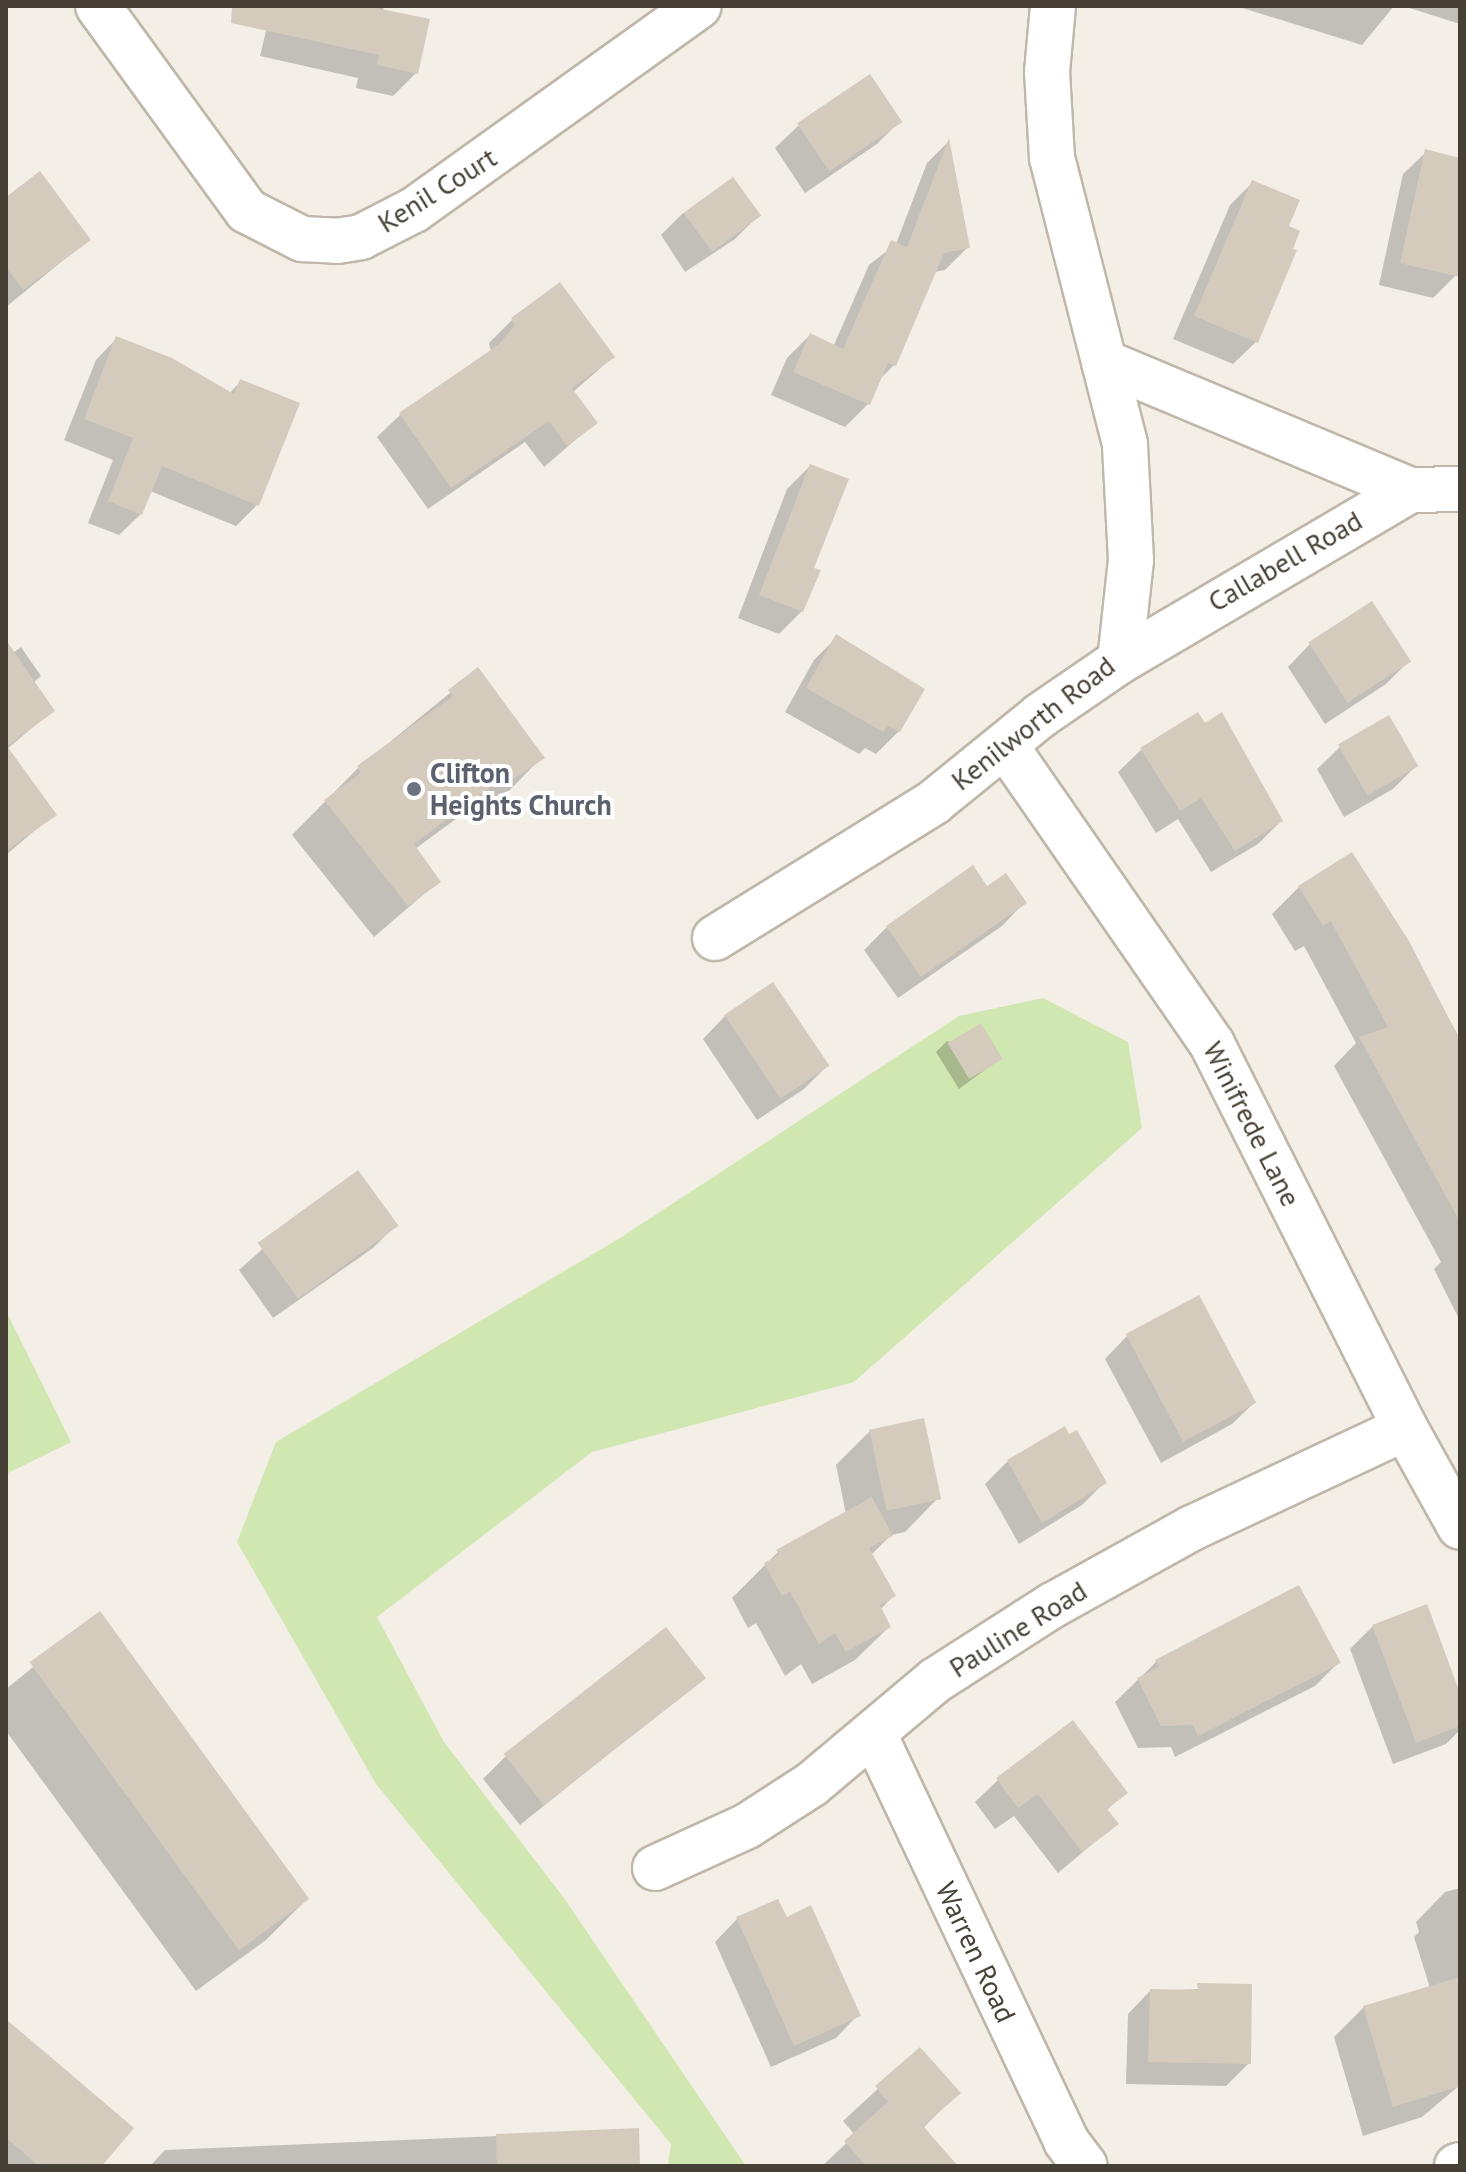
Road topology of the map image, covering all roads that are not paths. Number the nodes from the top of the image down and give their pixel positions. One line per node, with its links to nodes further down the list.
1 (98, 6): 2 (street, Kenil Court)
2 (699, 6)
3 (1053, 6): 4 (street, Kenilworth Road)
4 (1104, 362): 6 (street); 7 (street, Kenilworth Road)
5 (1460, 489): 6 (street, Callabell Road)
6 (1410, 490): 7 (street, Callabell Road)
7 (1120, 661): 8 (street, Kenilworth Road)
8 (1005, 745): 9 (street, Kenilworth Road); 10 (street, Winifrede Lane)
9 (715, 938)
10 (1405, 1428): 11 (street, Winifrede Lane); 12 (street, Pauline Road)
11 (1460, 1527)
12 (874, 1734): 13 (street, Pauline Road); 14 (street, Warren Road)
13 (655, 1868)
14 (1085, 2166)

